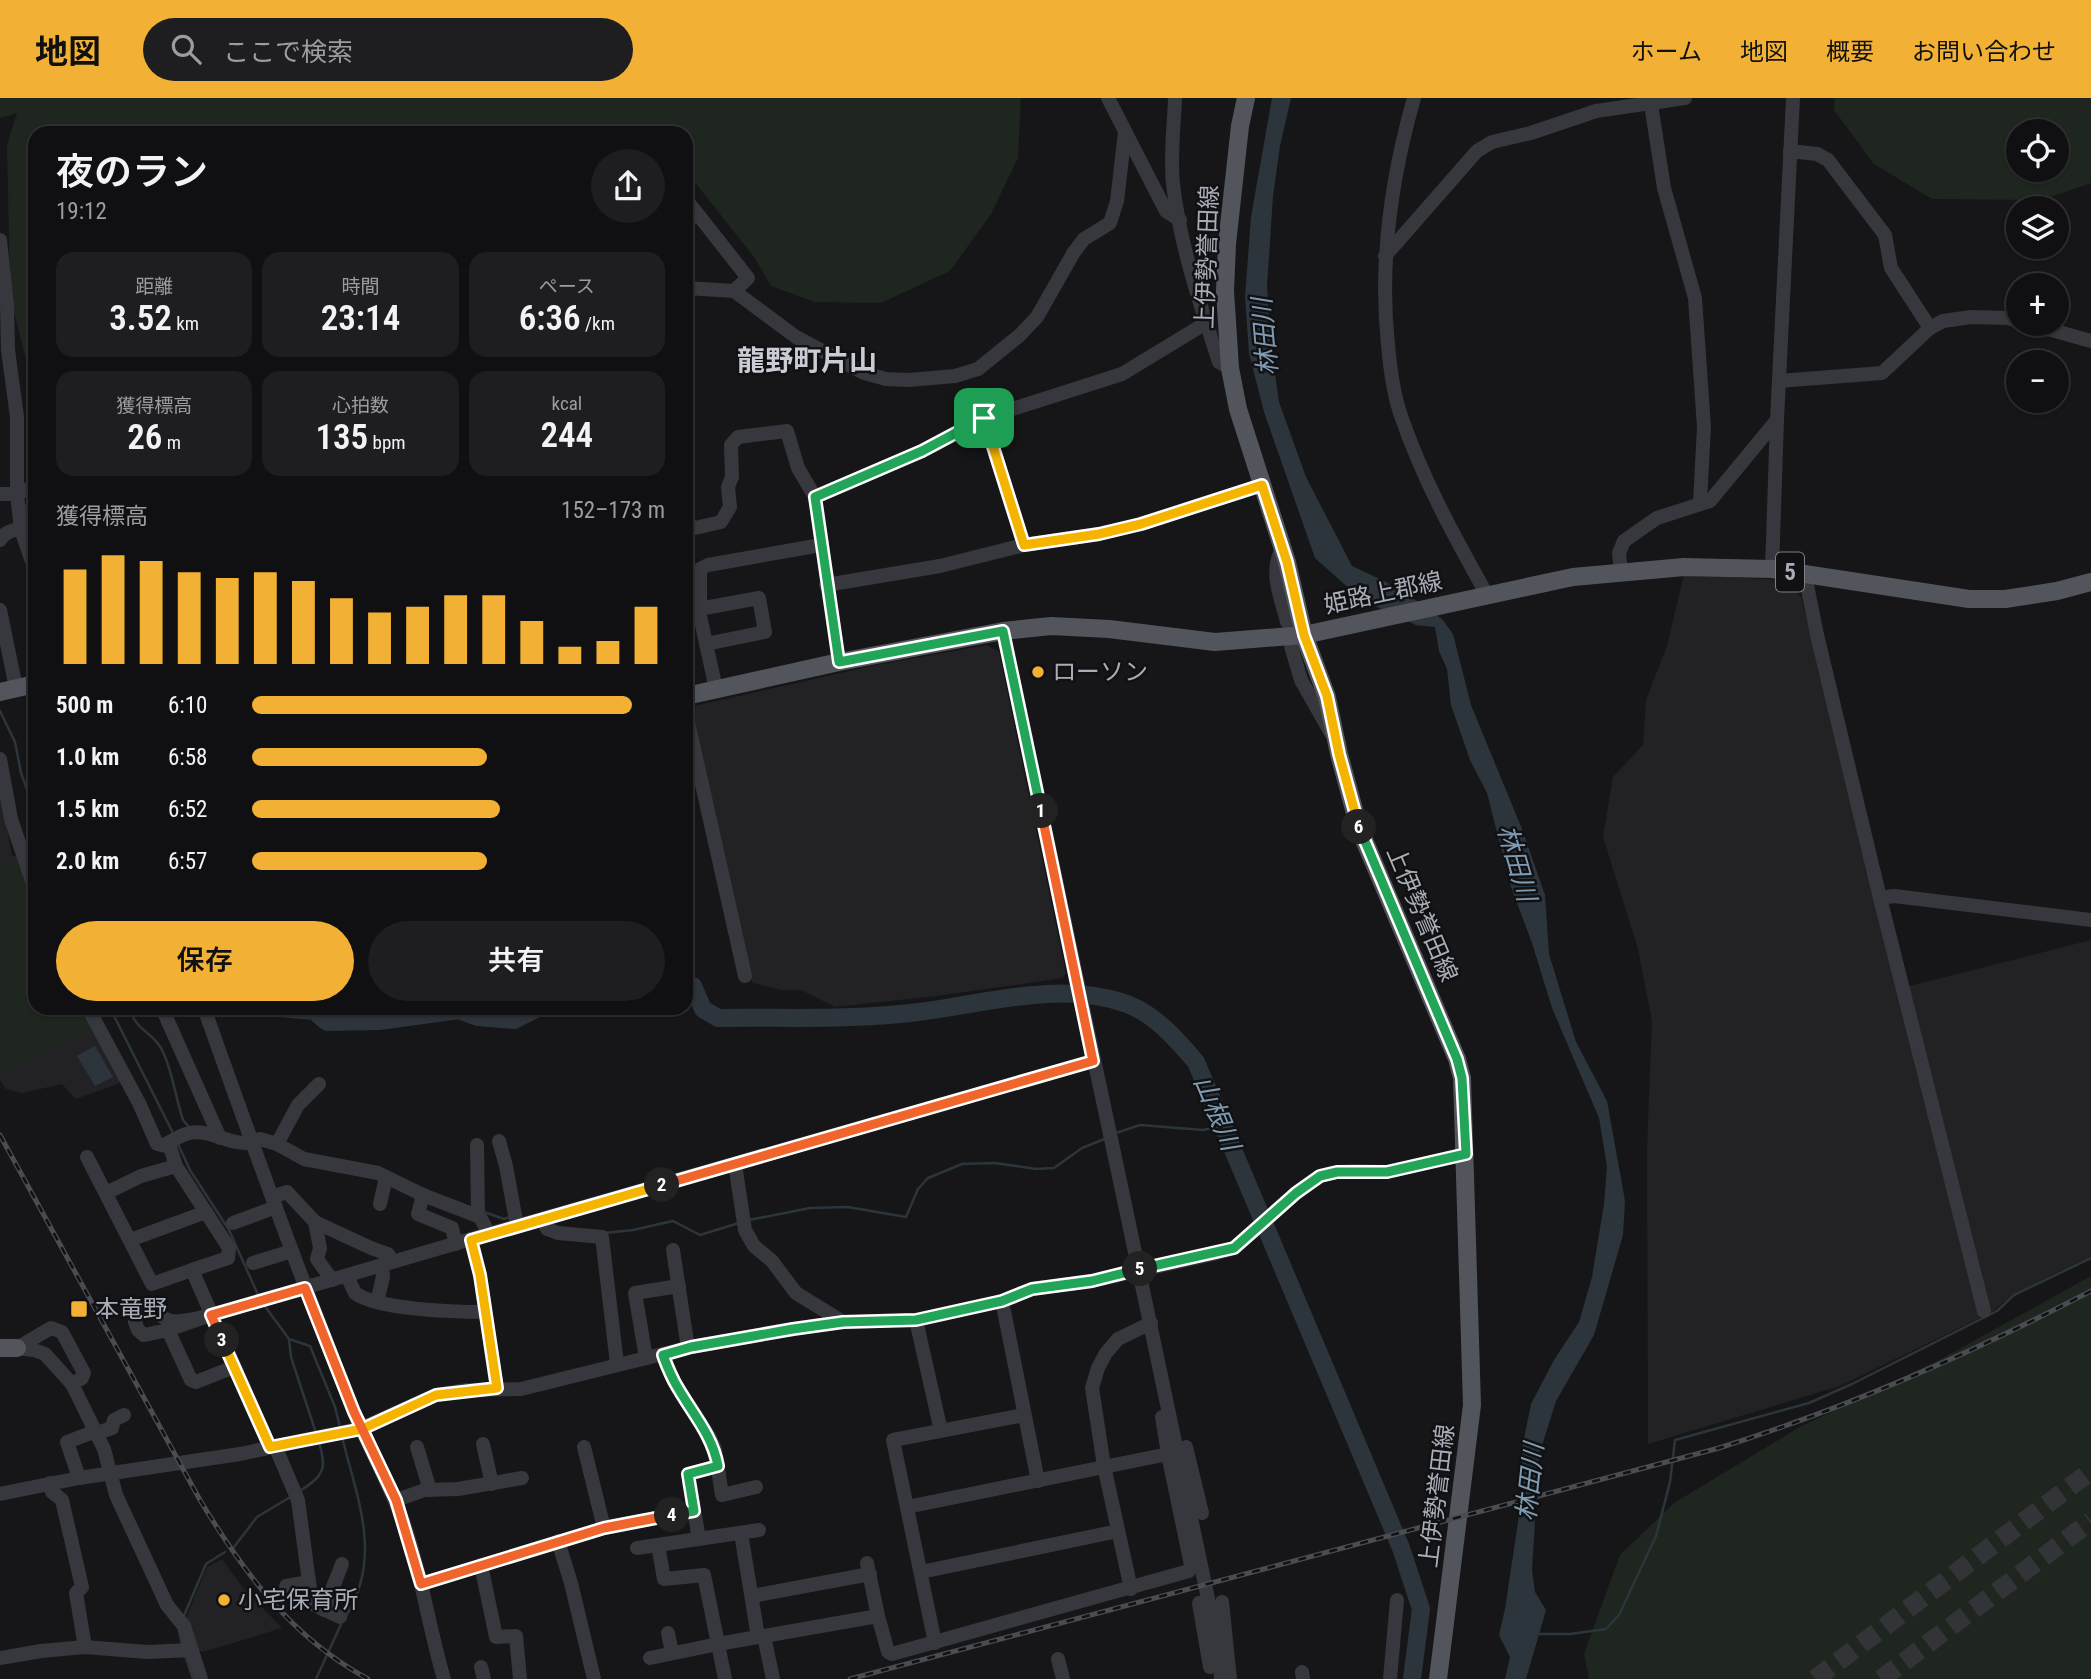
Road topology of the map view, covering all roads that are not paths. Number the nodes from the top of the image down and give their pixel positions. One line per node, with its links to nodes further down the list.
1 (1108, 98): 8 (street)
2 (1175, 98): 11 (street)
3 (1246, 98): 21 (main road, 上伊勢誉田線)
4 (1414, 98): 13 (street)
5 (1685, 98): 7 (street)
6 (1793, 98): 9 (street)
7 (1650, 100): 13 (street); 30 (street)
8 (1125, 132): 11 (street); 15 (street)
9 (1790, 151): 18 (street); 22 (street)
10 (693, 216): 15 (street)
11 (1180, 220): 17 (street)
12 (0, 240): 28 (street)
13 (1385, 256): 43 (street)
14 (693, 288): 15 (street)
15 (734, 291)
16 (2006, 318): 18 (street)
17 (1206, 323): 21 (street); 23 (street)
18 (1930, 328): 22 (street)
19 (2069, 335): 20 (street)
20 (2091, 341)
21 (1230, 368): 25 (main road, 上伊勢誉田線)
22 (1779, 381): 24 (street)
23 (984, 418): 29 (street); 36 (street)
24 (1777, 420): 30 (street); 38 (street)
25 (1262, 485): 36 (street); 37 (main road, 上伊勢誉田線)
26 (28, 489): 28 (street)
27 (0, 494): 28 (street)
28 (17, 494): 31 (street)
29 (815, 497): 32 (street); 35 (street)
30 (1700, 502): 39 (street)
31 (28, 526)
32 (693, 527)
33 (28, 529): 34 (street)
34 (0, 540)
35 (821, 545): 42 (street); 44 (street)
36 (1024, 545): 42 (street)
37 (1282, 549): 46 (street); 48 (main road, 上伊勢誉田線)
38 (1772, 569): 39 (main road, 姫路上郡線 / 5); 40 (main road, 姫路上郡線 / 5)
39 (1621, 571): 43 (main road, 姫路上郡線 / 5)
40 (1805, 575): 41 (main road, 姫路上郡線 / 5); 58 (street)
41 (2091, 582)
42 (826, 585): 50 (street)
43 (1487, 595): 48 (main road, 姫路上郡線 / 5)
44 (699, 608): 49 (street); 49 (street)
45 (0, 610): 53 (street)
46 (1287, 622)
47 (1003, 631): 48 (main road, 姫路上郡線 / 5); 50 (main road, 姫路上郡線 / 5); 64 (street)
48 (1298, 640): 72 (main road, 上伊勢誉田線)
49 (706, 644): 52 (street)
50 (839, 662): 52 (main road, 姫路上郡線 / 5)
51 (28, 686): 53 (main road)
52 (716, 689): 54 (main road, 姫路上郡線 / 5)
53 (9, 690)
54 (693, 694)
55 (693, 744): 60 (street)
56 (0, 759): 57 (street)
57 (28, 869)
58 (1880, 898): 59 (street); 103 (street)
59 (2091, 920)
60 (745, 976)
61 (92, 1015): 70 (street)
62 (165, 1015): 66 (street)
63 (206, 1015): 68 (street)
64 (1093, 1061): 74 (street); 95 (street)
65 (318, 1084): 69 (street)
66 (220, 1138): 68 (street); 70 (street)
67 (499, 1141): 86 (street)
68 (252, 1144): 69 (street); 79 (street)
69 (277, 1144): 76 (street)
70 (164, 1145): 75 (street)
71 (477, 1145): 82 (street)
72 (1466, 1154): 95 (street); 189 (main road, 上伊勢誉田線)
73 (87, 1157): 77 (street)
74 (735, 1164): 83 (street); 107 (street)
75 (176, 1166): 77 (street); 81 (street)
76 (386, 1177): 78 (street); 80 (street)
77 (106, 1193): 88 (street)
78 (423, 1195): 82 (street); 90 (street)
79 (274, 1202): 84 (street); 85 (street); 92 (street)
80 (380, 1203)
81 (206, 1212): 88 (street); 96 (street)
82 (478, 1216): 87 (street)
83 (543, 1219): 86 (street); 116 (street)
84 (315, 1222): 94 (street); 98 (street)
85 (233, 1223)
86 (517, 1226): 87 (street)
87 (489, 1234): 89 (street)
88 (130, 1240): 96 (street)
89 (471, 1240): 90 (street); 104 (street)
90 (456, 1244): 94 (street)
91 (673, 1250): 99 (street)
92 (292, 1251): 93 (street); 100 (street)
93 (253, 1263)
94 (387, 1264): 97 (street); 102 (street)
95 (1138, 1269): 101 (street); 108 (street)
96 (192, 1270): 105 (street)
97 (347, 1276): 98 (street); 102 (street)
98 (332, 1280): 100 (street)
99 (679, 1286): 112 (street); 115 (street)
100 (305, 1288): 105 (street); 123 (street)
101 (1002, 1301): 106 (street); 122 (street)
102 (377, 1302): 104 (street)
103 (1984, 1311)
104 (485, 1312): 120 (street)
105 (211, 1315): 109 (street); 109 (street); 117 (street)
106 (916, 1320): 107 (street); 124 (street)
107 (843, 1322): 112 (street)
108 (1151, 1323): 118 (street); 132 (street)
109 (169, 1330): 117 (street)
110 (43, 1333): 111 (street); 113 (street); 119 (street)
111 (8, 1348): 113 (street)
112 (688, 1348): 114 (street)
113 (45, 1354): 119 (street)
114 (663, 1355): 115 (street); 131 (street)
115 (646, 1358): 116 (street)
116 (617, 1364): 120 (street)
117 (234, 1367): 127 (street)
118 (1161, 1370): 130 (street); 145 (street); 186 (street)
119 (72, 1384): 125 (street)
120 (497, 1388): 123 (street)
121 (124, 1415): 125 (street)
122 (1024, 1415): 124 (street); 136 (street)
123 (362, 1429): 127 (street); 142 (street)
124 (941, 1431): 143 (street)
125 (96, 1432): 133 (street); 134 (street)
126 (483, 1444): 138 (street)
127 (272, 1447): 133 (street); 157 (street)
128 (417, 1447): 140 (street)
129 (583, 1447): 146 (street)
130 (1168, 1454): 132 (street); 160 (street)
131 (718, 1466): 139 (street); 144 (street)
132 (1104, 1466): 136 (street); 148 (street)
133 (111, 1473): 134 (street); 173 (street)
134 (79, 1478): 137 (street)
135 (522, 1478): 138 (street)
136 (1038, 1480): 143 (street)
137 (50, 1483): 141 (street); 172 (street)
138 (492, 1483): 140 (street)
139 (756, 1487)
140 (430, 1490): 142 (street)
141 (0, 1494)
142 (396, 1500): 158 (street)
143 (907, 1507): 156 (street)
144 (694, 1511): 146 (street); 150 (street)
145 (1202, 1513)
146 (604, 1528): 151 (street)
147 (759, 1530): 149 (street)
148 (1118, 1531): 156 (street); 160 (street)
149 (741, 1533): 150 (street); 161 (street)
150 (699, 1539): 152 (street)
151 (558, 1541): 155 (street); 181 (street)
152 (658, 1545): 153 (street); 171 (street)
153 (637, 1548)
154 (342, 1564): 165 (street)
155 (481, 1565): 158 (street); 180 (street)
156 (921, 1572): 170 (street)
157 (309, 1582): 159 (street); 165 (street)
158 (421, 1584): 179 (street)
159 (286, 1586)
160 (1131, 1589): 170 (street)
161 (752, 1596): 166 (street); 169 (street)
162 (1397, 1600): 188 (street)
163 (1222, 1602): 187 (street)
164 (1199, 1603): 185 (street)
165 (324, 1610): 167 (street)
166 (878, 1616): 169 (street); 170 (street)
167 (340, 1617)
168 (668, 1633): 174 (street)
169 (761, 1637): 171 (street); 183 (street)
170 (935, 1643)
171 (718, 1644): 174 (street); 182 (street)
172 (85, 1647): 173 (street); 175 (street)
173 (192, 1650): 178 (street)
174 (672, 1653): 176 (street)
175 (0, 1658)
176 (650, 1658)
177 (1058, 1659): 184 (street)
178 (201, 1679)
179 (444, 1679)
180 (520, 1679)
181 (594, 1679)
182 (725, 1679)
183 (773, 1679)
184 (1063, 1679)
185 (1211, 1679)
186 (1221, 1679)
187 (1230, 1679)
188 (1390, 1679)
189 (1438, 1679)

